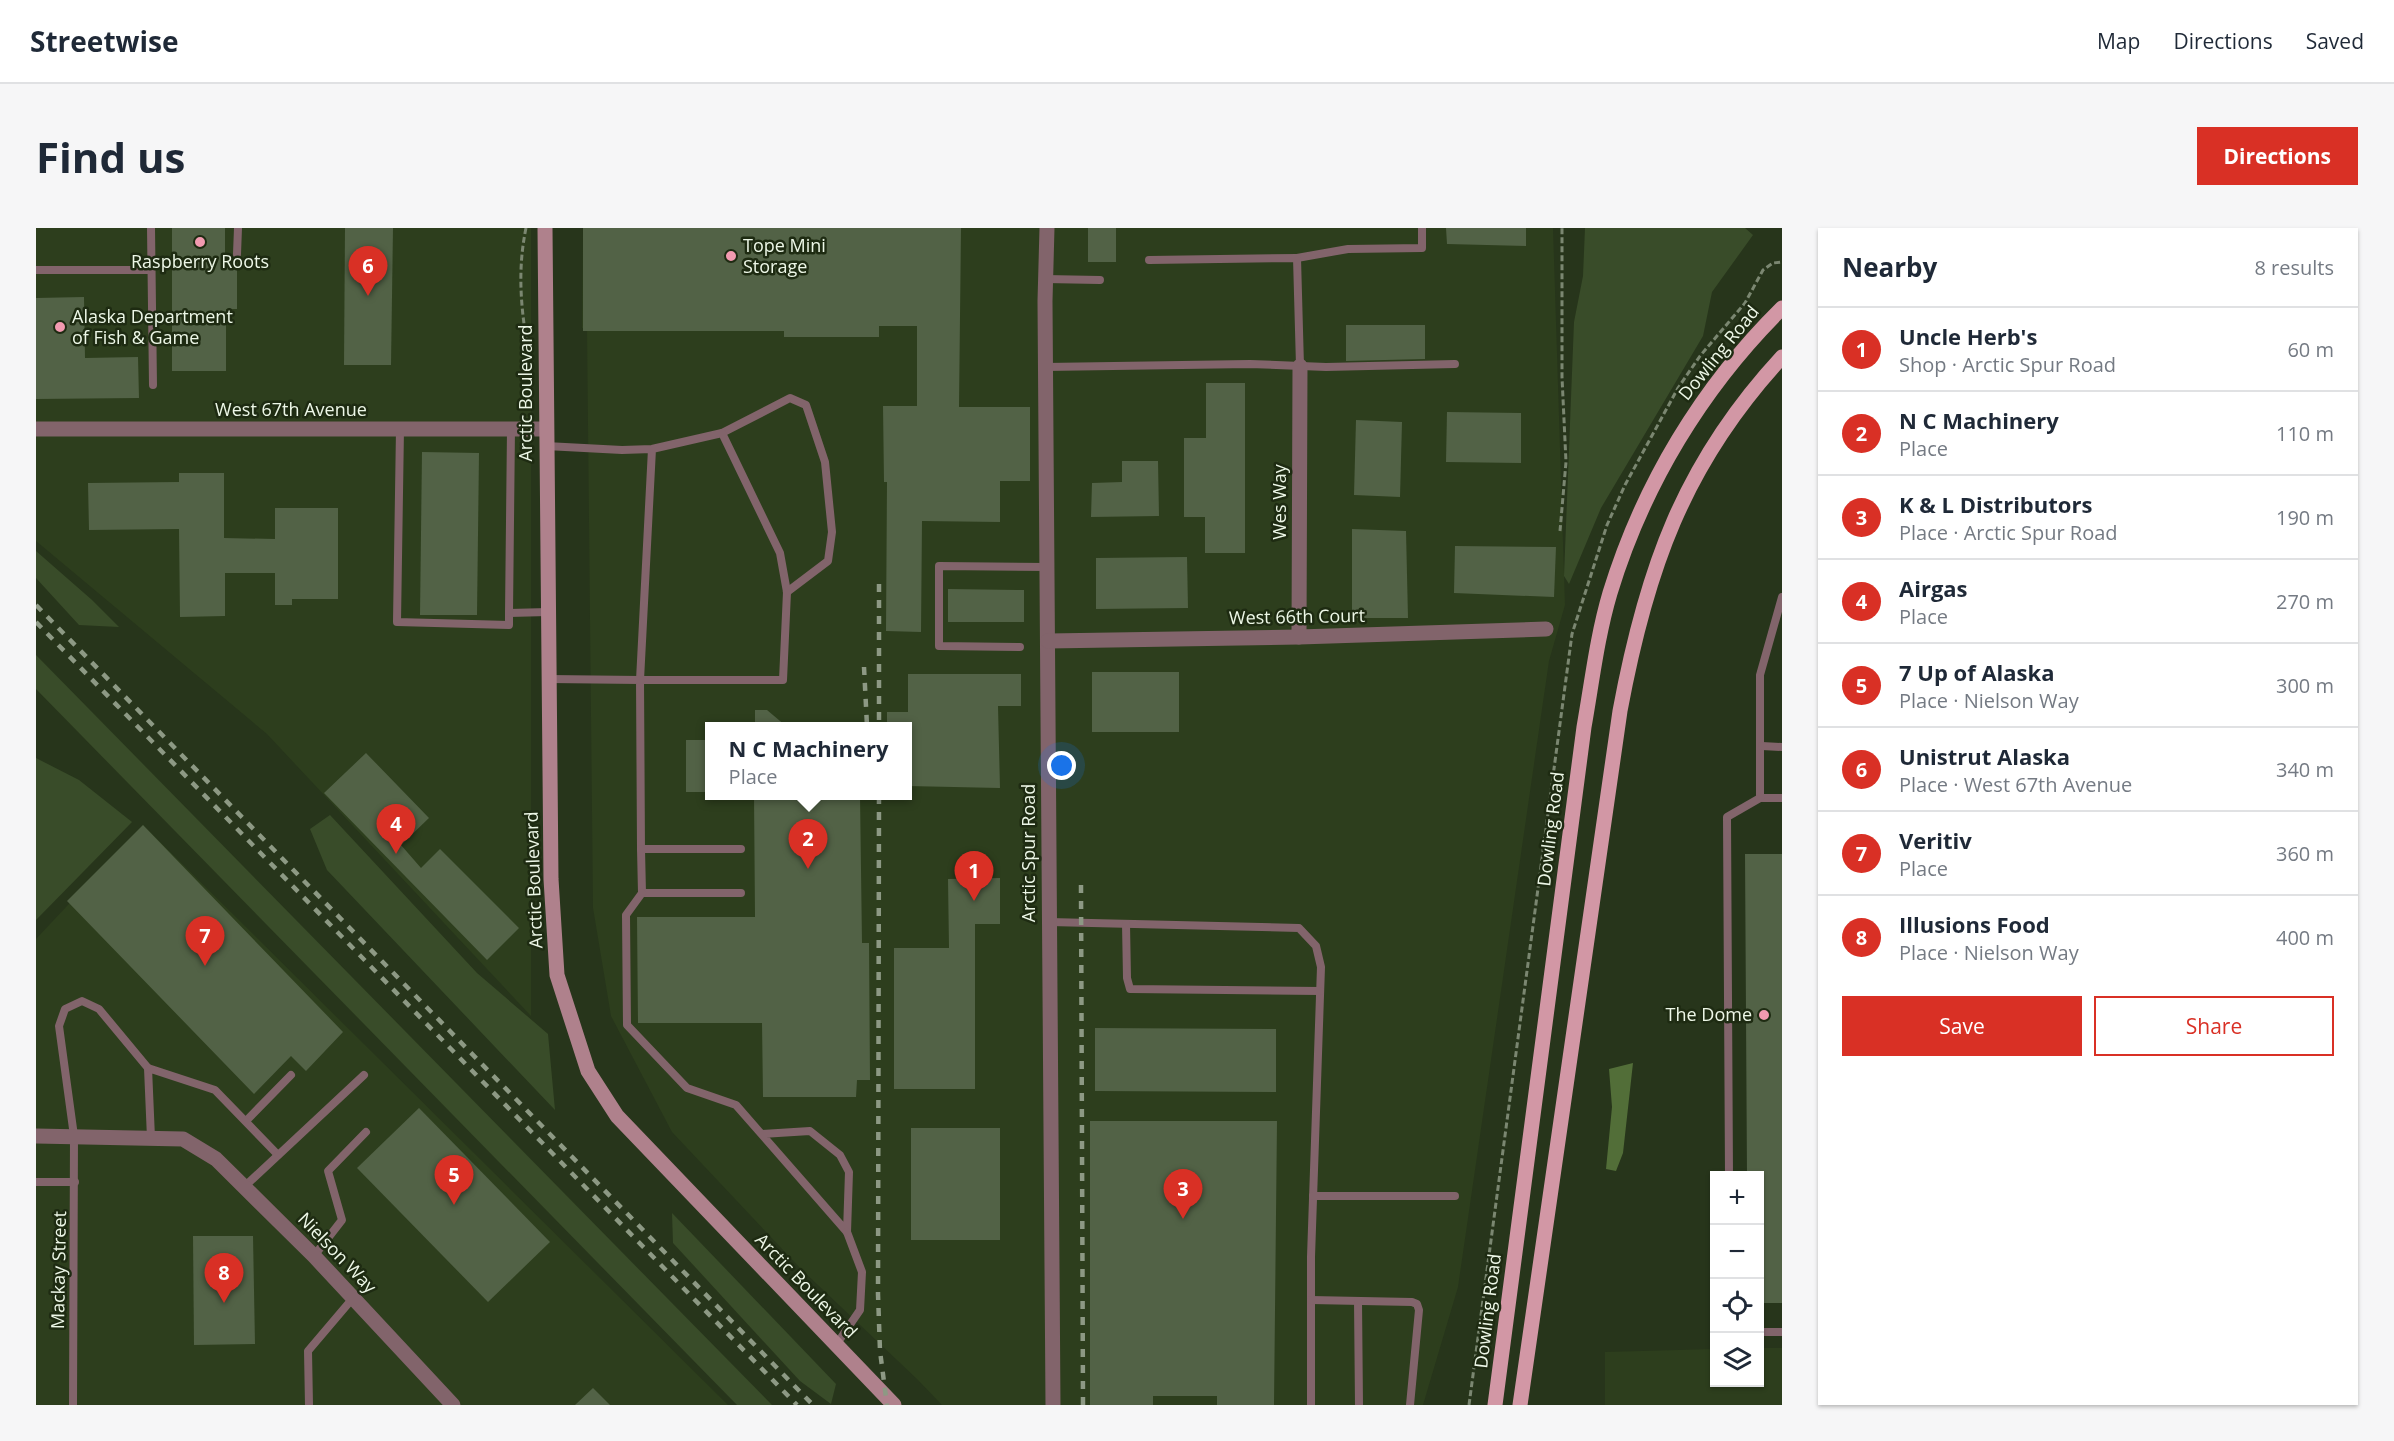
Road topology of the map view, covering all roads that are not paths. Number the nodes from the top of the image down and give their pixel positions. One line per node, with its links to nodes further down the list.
1 (151, 228): 10 (lane)
2 (238, 228): 6 (lane)
3 (545, 228): 22 (main road, Arctic Boulevard)
4 (1047, 228): 11 (street, Arctic Spur Road)
5 (1422, 228): 7 (lane)
6 (237, 254)
7 (1297, 258): 8 (lane); 16 (lane)
8 (1149, 260)
9 (36, 270): 10 (lane)
10 (151, 270): 18 (lane)
11 (1045, 279): 12 (lane); 17 (street, Arctic Spur Road)
12 (1100, 280)
13 (1782, 308): 80 (main road, Dowling Road)
14 (1782, 357): 81 (main road)
15 (1455, 364): 16 (lane)
16 (1300, 366): 17 (lane); 32 (street, Wes Way)
17 (1045, 367): 26 (street, Arctic Spur Road)
18 (153, 385)
19 (36, 429): 20 (street, West 67th Avenue)
20 (400, 429): 21 (street, West 67th Avenue); 30 (lane)
21 (511, 429): 22 (street, West 67th Avenue); 30 (lane)
22 (546, 429): 24 (main road, Arctic Boulevard)
23 (722, 433): 25 (lane); 27 (lane); 27 (lane)
24 (546, 446): 25 (lane); 29 (main road, Arctic Boulevard)
25 (652, 448): 36 (lane)
26 (1047, 567): 33 (street, Arctic Spur Road); 34 (lane)
27 (787, 592): 36 (lane)
28 (1782, 597): 37 (lane)
29 (548, 612): 30 (lane); 35 (main road, Arctic Boulevard)
30 (509, 613)
31 (1546, 629): 32 (street, West 66th Court)
32 (1299, 637): 33 (street, West 66th Court)
33 (1048, 641): 45 (street, Arctic Spur Road)
34 (1020, 647)
35 (549, 679): 36 (lane); 71 (main road, Arctic Boulevard)
36 (640, 681): 41 (lane)
37 (1762, 746): 38 (lane); 39 (lane)
38 (1782, 747)
39 (1760, 798): 40 (lane); 58 (lane)
40 (1782, 798)
41 (641, 849): 42 (lane); 43 (lane)
42 (741, 849)
43 (642, 893): 44 (lane); 53 (lane)
44 (741, 893)
45 (1049, 922): 46 (lane); 76 (street, Arctic Spur Road)
46 (1126, 924): 47 (lane); 47 (lane)
47 (1320, 991): 62 (lane)
48 (148, 1068): 51 (lane); 55 (lane, Mackay Street); 56 (lane)
49 (291, 1075): 51 (lane)
50 (364, 1075): 57 (lane)
51 (246, 1121): 57 (lane)
52 (366, 1132): 65 (lane)
53 (762, 1134): 64 (lane); 64 (lane)
54 (36, 1136): 55 (street)
55 (74, 1136): 56 (street); 60 (lane, Mackay Street)
56 (151, 1138): 61 (street, Nielson Way)
57 (278, 1155): 61 (lane)
58 (1729, 1171)
59 (36, 1182): 60 (lane)
60 (75, 1182): 72 (lane, Mackay Street)
61 (244, 1187): 65 (street, Nielson Way)
62 (1313, 1196): 63 (lane); 67 (lane)
63 (1455, 1196)
64 (848, 1232): 71 (lane)
65 (314, 1256): 66 (street, Nielson Way)
66 (353, 1298): 73 (lane); 74 (street, Nielson Way)
67 (1311, 1300): 68 (lane); 77 (lane)
68 (1358, 1301): 78 (lane); 79 (lane)
69 (1764, 1332): 70 (lane)
70 (1782, 1332)
71 (836, 1345): 75 (main road, Arctic Boulevard)
72 (73, 1405)
73 (309, 1405)
74 (453, 1405)
75 (894, 1405)
76 (1053, 1405)
77 (1311, 1405)
78 (1359, 1405)
79 (1410, 1405)
80 (1496, 1405)
81 (1520, 1405)

